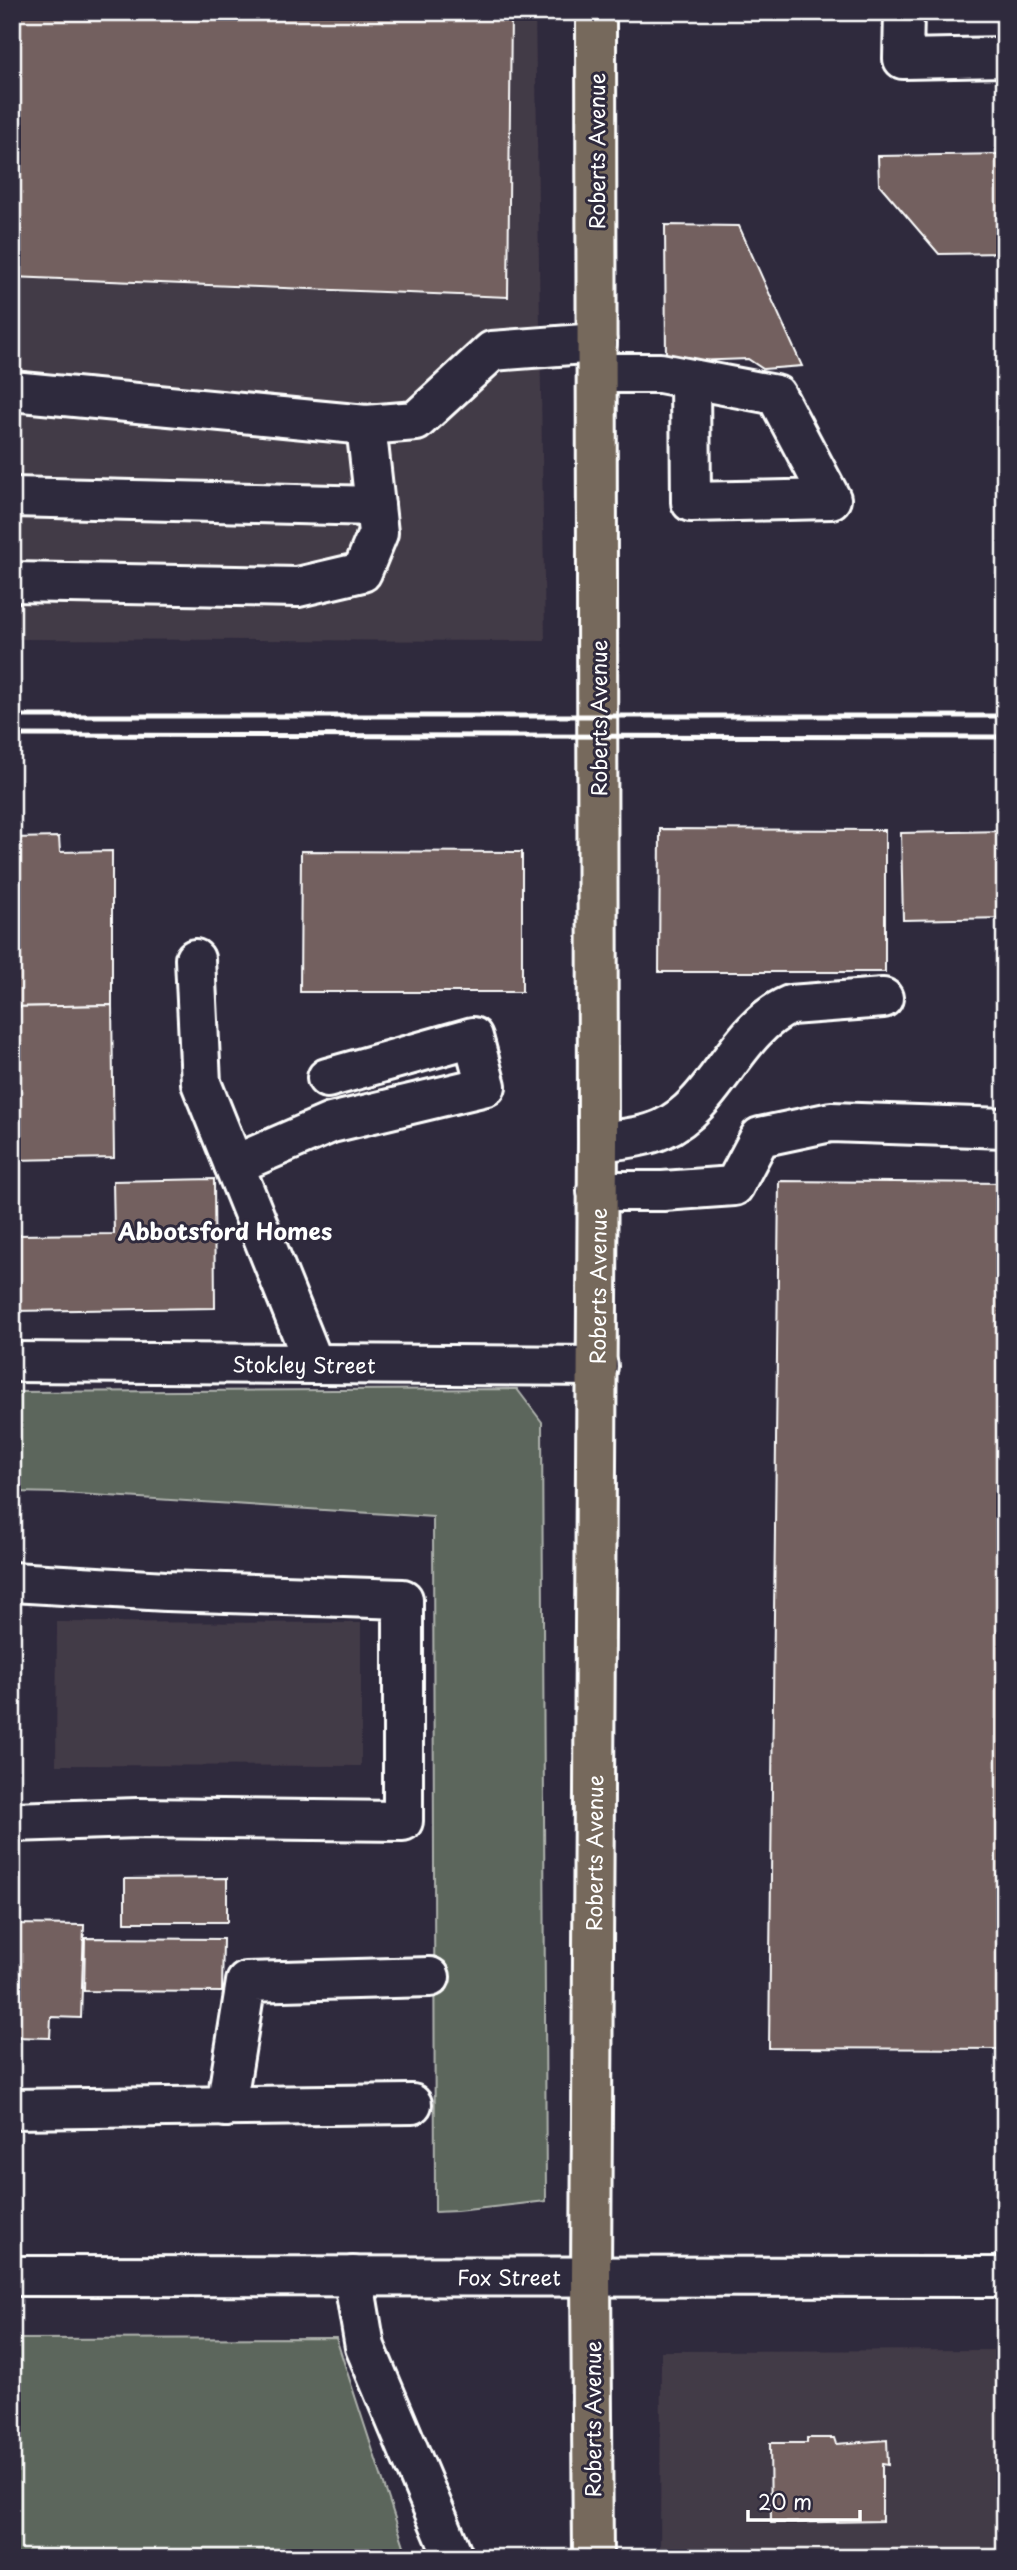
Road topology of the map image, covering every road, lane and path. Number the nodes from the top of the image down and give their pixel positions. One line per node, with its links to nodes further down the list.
1 (596, 12): 4 (main road, Roberts Avenue)
2 (904, 12): 3 (street)
3 (1005, 57)
4 (597, 358): 5 (street); 7 (street); 15 (main road, Roberts Avenue)
5 (690, 379)
6 (12, 391): 7 (street)
7 (366, 425): 9 (street)
8 (12, 497): 9 (street)
9 (374, 506): 10 (street)
10 (12, 582)
11 (195, 959): 16 (street)
12 (883, 998): 15 (street)
13 (327, 1078): 16 (street)
14 (1005, 1128): 17 (street)
15 (598, 1142): 17 (main road, Roberts Avenue)
16 (234, 1165): 19 (street)
17 (597, 1191): 20 (main road, Roberts Avenue)
18 (12, 1362): 19 (street, Stokley Street)
19 (314, 1364): 20 (street, Stokley Street)
20 (597, 1366): 29 (main road, Roberts Avenue)
21 (12, 1582): 22 (street)
22 (12, 1822)
23 (430, 1977): 25 (street)
24 (412, 2105): 25 (street)
25 (226, 2107): 26 (street)
26 (12, 2109)
27 (12, 2276): 28 (street, Fox Street)
28 (353, 2276): 29 (street, Fox Street); 31 (street)
29 (592, 2276): 30 (street, Fox Street); 32 (main road, Roberts Avenue)
30 (1005, 2277)
31 (454, 2558)
32 (593, 2558)

